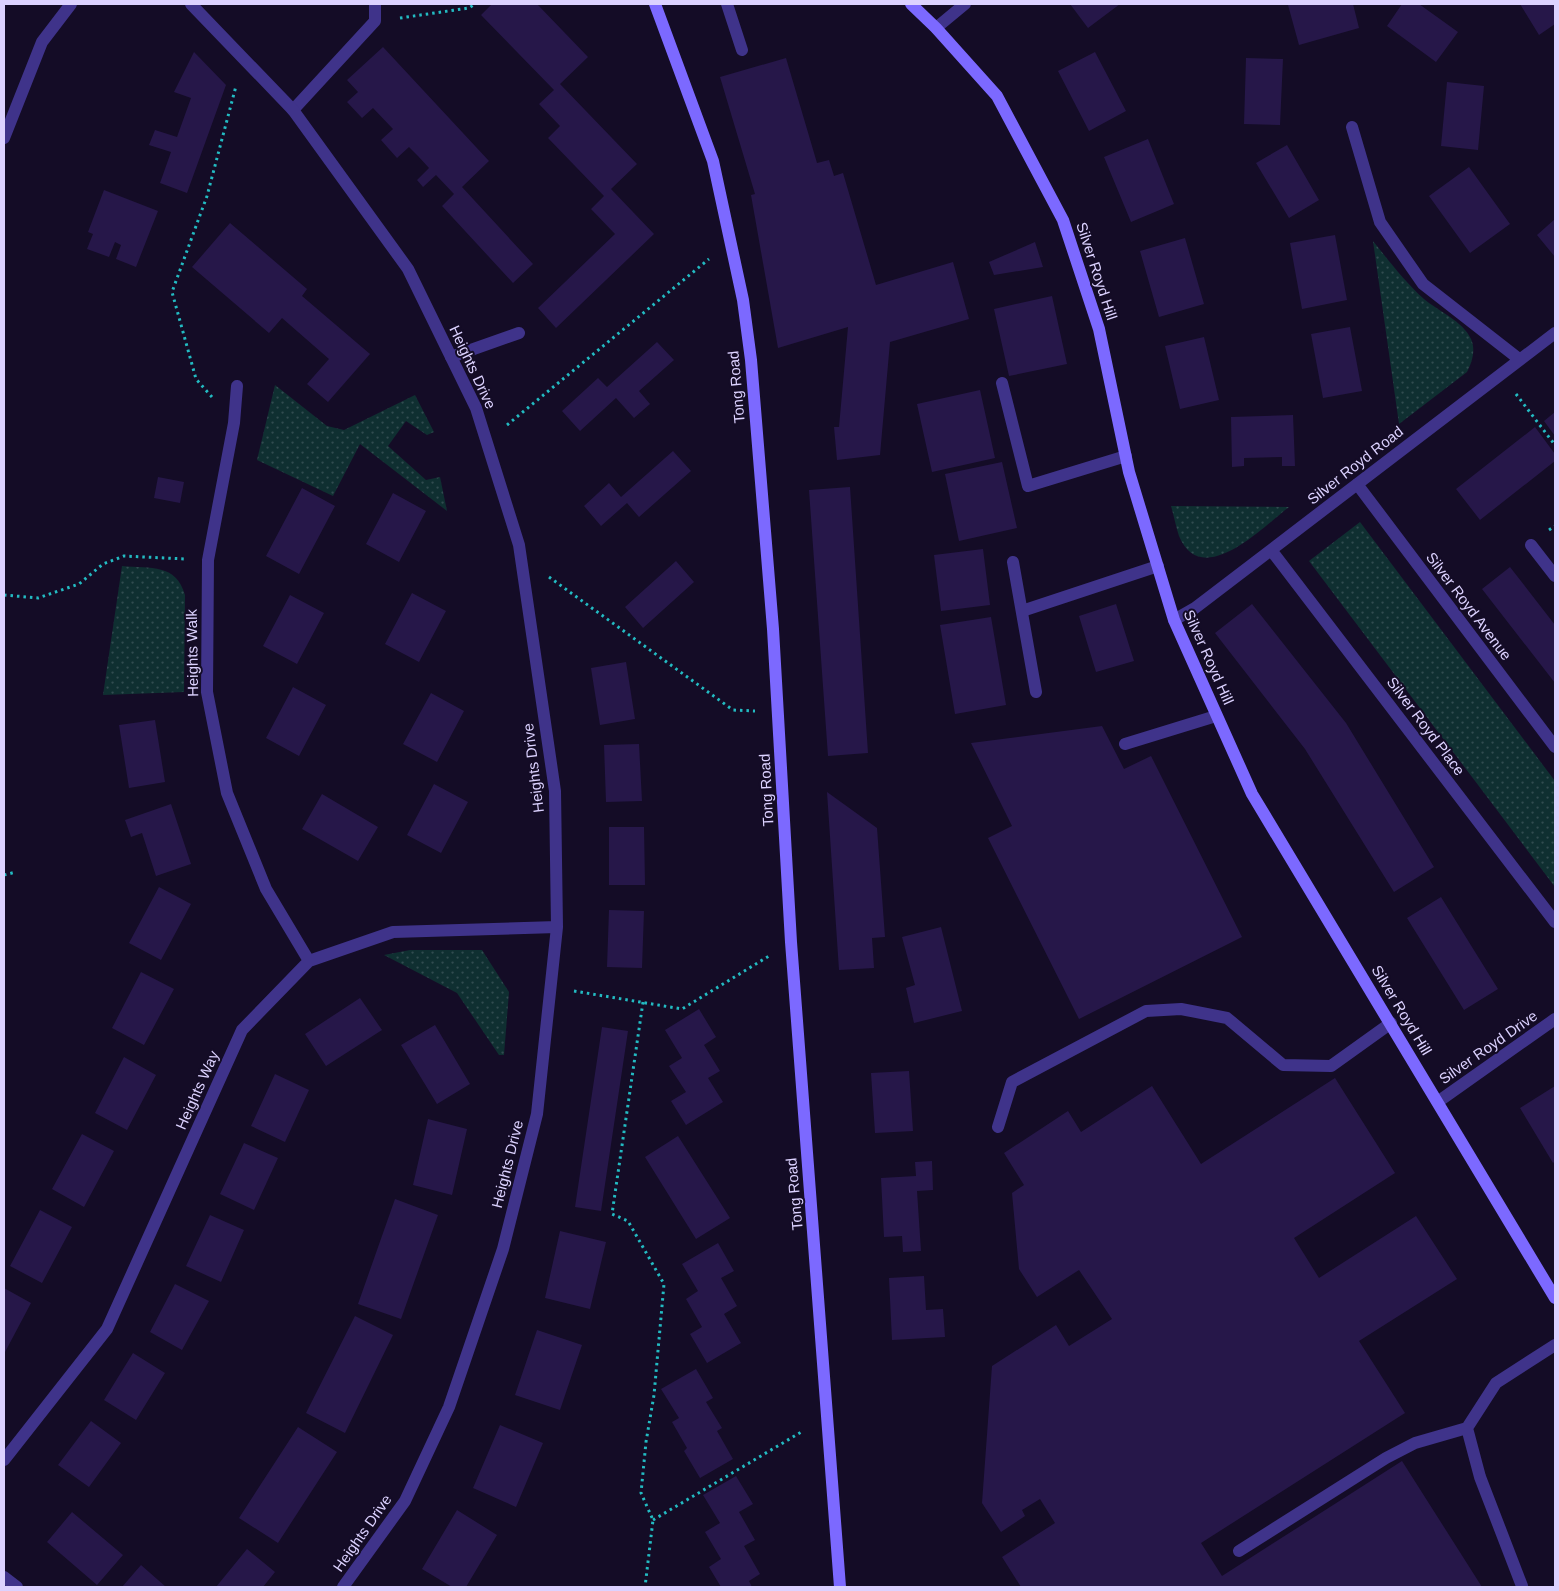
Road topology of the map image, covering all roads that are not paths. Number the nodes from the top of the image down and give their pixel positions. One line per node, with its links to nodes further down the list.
1 (71, 4): 12 (street)
2 (191, 4): 10 (street, Heights Drive)
3 (375, 4): 10 (street)
4 (655, 4): 48 (main road, Tong Road)
5 (727, 4): 9 (street)
6 (911, 4): 8 (main road, Silver Royd Hill)
7 (965, 4): 8 (street)
8 (936, 28): 19 (main road, Silver Royd Hill)
9 (742, 50)
10 (292, 110): 15 (street, Heights Drive)
11 (1352, 126): 16 (street)
12 (4, 138)
13 (519, 333): 15 (street)
14 (1555, 333): 16 (street, Silver Royd Road)
15 (451, 357): 33 (street, Heights Drive)
16 (1520, 359): 20 (street, Silver Royd Road)
17 (1002, 384): 19 (street)
18 (237, 386): 34 (street, Heights Walk)
19 (1126, 456): 24 (main road, Silver Royd Hill)
20 (1357, 484): 22 (street, Silver Royd Road); 31 (street, Silver Royd Avenue)
21 (1531, 545): 25 (street)
22 (1271, 550): 27 (street, Silver Royd Road); 32 (street, Silver Royd Place)
23 (1013, 562): 26 (street)
24 (1158, 566): 26 (street); 27 (main road, Silver Royd Hill)
25 (1555, 576)
26 (1022, 611): 28 (street)
27 (1174, 620): 29 (main road, Silver Royd Hill)
28 (1036, 692)
29 (1216, 716): 30 (street); 36 (main road, Silver Royd Hill)
30 (1125, 744)
31 (1555, 747)
32 (1555, 922)
33 (557, 928): 34 (street, Heights Way); 47 (street, Heights Drive)
34 (309, 961): 42 (street, Heights Way)
35 (1555, 1019): 37 (street, Silver Royd Drive)
36 (1391, 1023): 37 (main road, Silver Royd Hill); 38 (street)
37 (1439, 1101): 39 (main road, Silver Royd Hill)
38 (998, 1127)
39 (1555, 1298)
40 (1555, 1345): 41 (street)
41 (1466, 1428): 43 (street); 45 (street)
42 (4, 1460)
43 (1239, 1552)
44 (4, 1576): 46 (street)
45 (1522, 1586)
46 (17, 1587)
47 (343, 1587)
48 (840, 1587)

